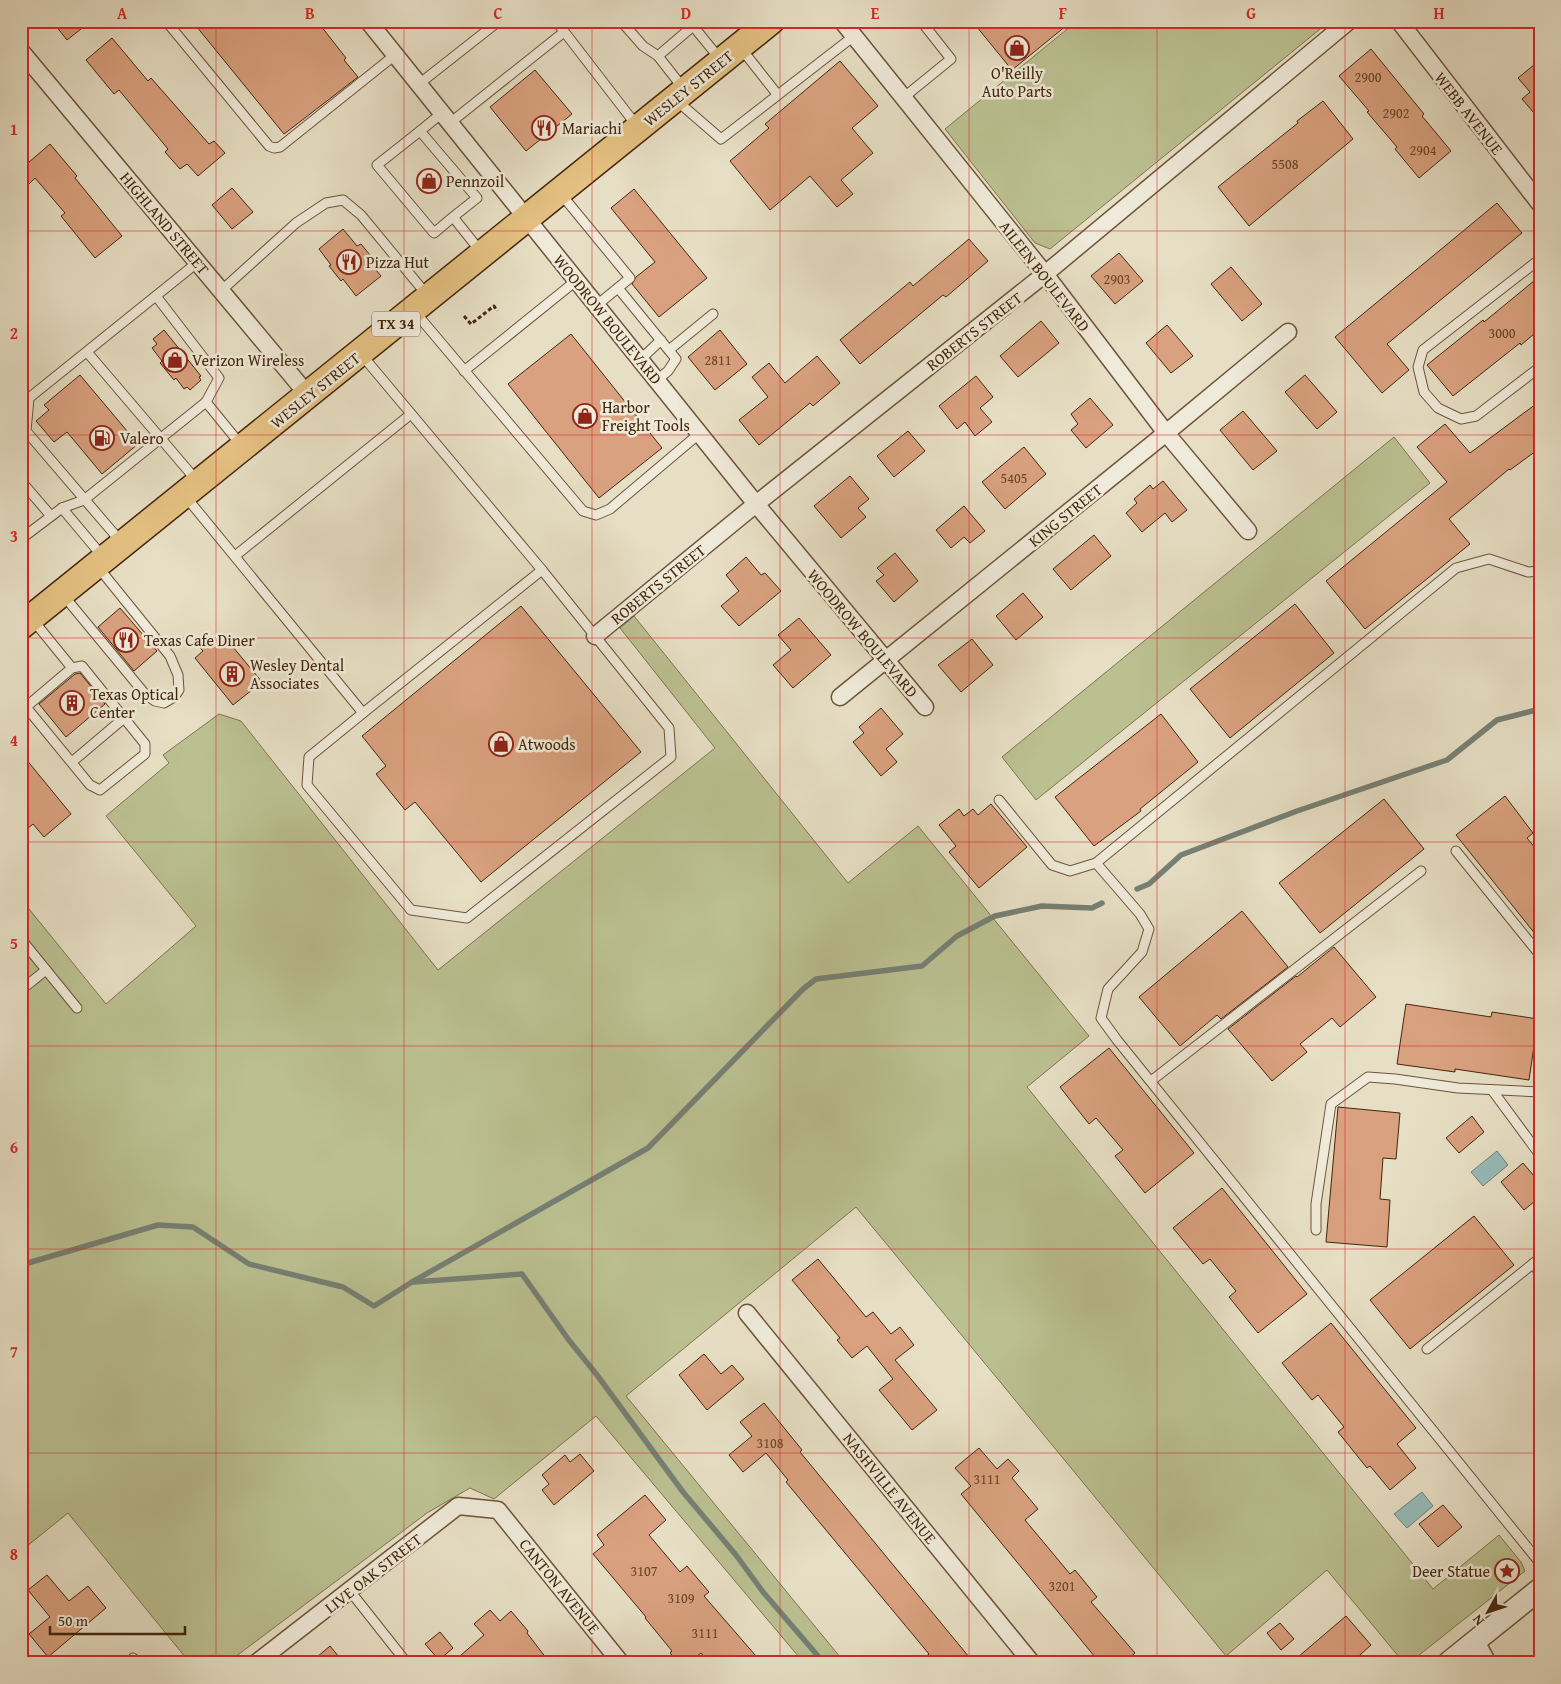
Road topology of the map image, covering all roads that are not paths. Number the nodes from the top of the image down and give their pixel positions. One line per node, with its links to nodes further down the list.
1 (166, 21): 15 (lane)
2 (368, 21): 15 (street, WOODROW BOULEVARD)
3 (499, 21): 17 (lane)
4 (556, 21): 11 (lane)
5 (622, 21): 16 (lane)
6 (842, 21): 12 (street, AILEEN BOULEVARD)
7 (921, 21): 20 (lane)
8 (1349, 21): 31 (street, ROBERTS STREET)
9 (1399, 21): 25 (street, WEBB AVENUE)
10 (692, 24): 13 (lane); 16 (lane)
11 (564, 32): 21 (lane); 22 (lane)
12 (854, 36): 18 (lane); 20 (street, AILEEN BOULEVARD)
13 (748, 38): 18 (lane); 19 (main road, WESLEY STREET / TX 34)
14 (21, 51): 30 (street, HIGHLAND STREET)
15 (395, 56): 17 (street, WOODROW BOULEVARD)
16 (658, 56): 19 (lane)
17 (419, 84): 21 (street, WOODROW BOULEVARD)
18 (777, 94): 19 (lane)
19 (680, 95): 22 (main road, WESLEY STREET / TX 34)
20 (903, 98): 31 (street, AILEEN BOULEVARD)
21 (446, 118): 23 (lane); 27 (street, WOODROW BOULEVARD)
22 (639, 128): 24 (main road, WESLEY STREET / TX 34)
23 (420, 131): 26 (lane); 26 (lane)
24 (560, 192): 27 (main road, WESLEY STREET / TX 34); 33 (lane)
25 (1540, 204)
26 (453, 217): 28 (lane)
27 (527, 218): 28 (main road, WESLEY STREET / TX 34); 32 (street, WOODROW BOULEVARD)
28 (483, 254): 36 (main road, WESLEY STREET / TX 34)
29 (1540, 259): 45 (lane)
30 (198, 262): 34 (street, HIGHLAND STREET); 35 (lane)
31 (1045, 274): 52 (street, AILEEN BOULEVARD); 58 (street, ROBERTS STREET)
32 (577, 280): 37 (street, WOODROW BOULEVARD); 46 (lane)
33 (618, 288): 37 (lane); 40 (lane)
34 (222, 290): 36 (lane); 48 (street, HIGHLAND STREET)
35 (156, 296): 42 (lane); 49 (lane)
36 (421, 304): 43 (main road, WESLEY STREET / TX 34); 46 (lane)
37 (597, 305): 44 (street, WOODROW BOULEVARD)
38 (713, 314): 41 (lane)
39 (1288, 332): 52 (street, KING STREET)
40 (661, 340): 41 (lane); 44 (lane)
41 (669, 350): 47 (lane)
42 (87, 352): 53 (lane); 57 (lane)
43 (360, 353): 48 (main road, WESLEY STREET / TX 34); 50 (lane)
44 (640, 360): 47 (street, WOODROW BOULEVARD)
45 (1540, 367)
46 (464, 371): 51 (lane)
47 (657, 380): 51 (street, WOODROW BOULEVARD)
48 (308, 395): 54 (main road, WESLEY STREET / TX 34)
49 (206, 402): 53 (lane); 54 (lane)
50 (411, 414): 64 (lane); 65 (lane)
51 (700, 433): 58 (street, WOODROW BOULEVARD)
52 (1166, 433): 61 (street, AILEEN BOULEVARD); 70 (street, KING STREET)
53 (161, 438): 56 (lane); 57 (lane)
54 (243, 448): 56 (main road, WESLEY STREET / TX 34)
55 (21, 481): 60 (lane)
56 (192, 489): 63 (main road, WESLEY STREET / TX 34); 64 (lane)
57 (84, 500): 59 (lane); 63 (lane)
58 (756, 504): 69 (street, ROBERTS STREET); 70 (street, WOODROW BOULEVARD)
59 (62, 508): 60 (lane); 63 (lane)
60 (51, 516): 62 (lane)
61 (1248, 531)
62 (21, 539)
63 (108, 556): 67 (main road, WESLEY STREET / TX 34); 67 (lane)
64 (234, 556): 74 (lane)
65 (542, 570): 69 (lane); 74 (lane)
66 (1540, 570): 79 (lane)
67 (62, 593): 68 (main road, WESLEY STREET / TX 34)
68 (26, 622): 71 (lane)
69 (595, 636): 74 (lane)
70 (886, 660): 72 (street, KING STREET); 73 (street, WOODROW BOULEVARD)
71 (72, 668): 75 (lane); 76 (lane)
72 (840, 696)
73 (925, 707)
74 (363, 713)
75 (124, 718): 76 (lane); 76 (lane)
76 (72, 762)
77 (999, 800): 79 (lane)
78 (1456, 850): 82 (lane)
79 (1096, 863): 86 (lane)
80 (1421, 871): 86 (lane)
81 (21, 939): 83 (lane)
82 (1540, 954)
83 (46, 970): 84 (lane); 85 (lane)
84 (21, 990)
85 (77, 1008)
86 (1151, 1081): 96 (lane)
87 (1492, 1090): 88 (lane); 89 (lane); 90 (lane)
88 (1540, 1092)
89 (1540, 1155)
90 (1316, 1230)
91 (1536, 1261): 92 (lane); 94 (lane)
92 (1540, 1273)
93 (748, 1313): 103 (street, NASHVILLE AVENUE)
94 (1427, 1349)
95 (498, 1510): 98 (street, LIVE OAK STREET); 102 (street, CANTON AVENUE)
96 (1540, 1563)
97 (1540, 1589): 99 (street)
98 (350, 1591): 100 (street, LIVE OAK STREET); 101 (lane)
99 (1475, 1640): 104 (street); 105 (street)
100 (256, 1663)
101 (407, 1663)
102 (621, 1663)
103 (1032, 1663)
104 (1448, 1663)
105 (1488, 1663)

